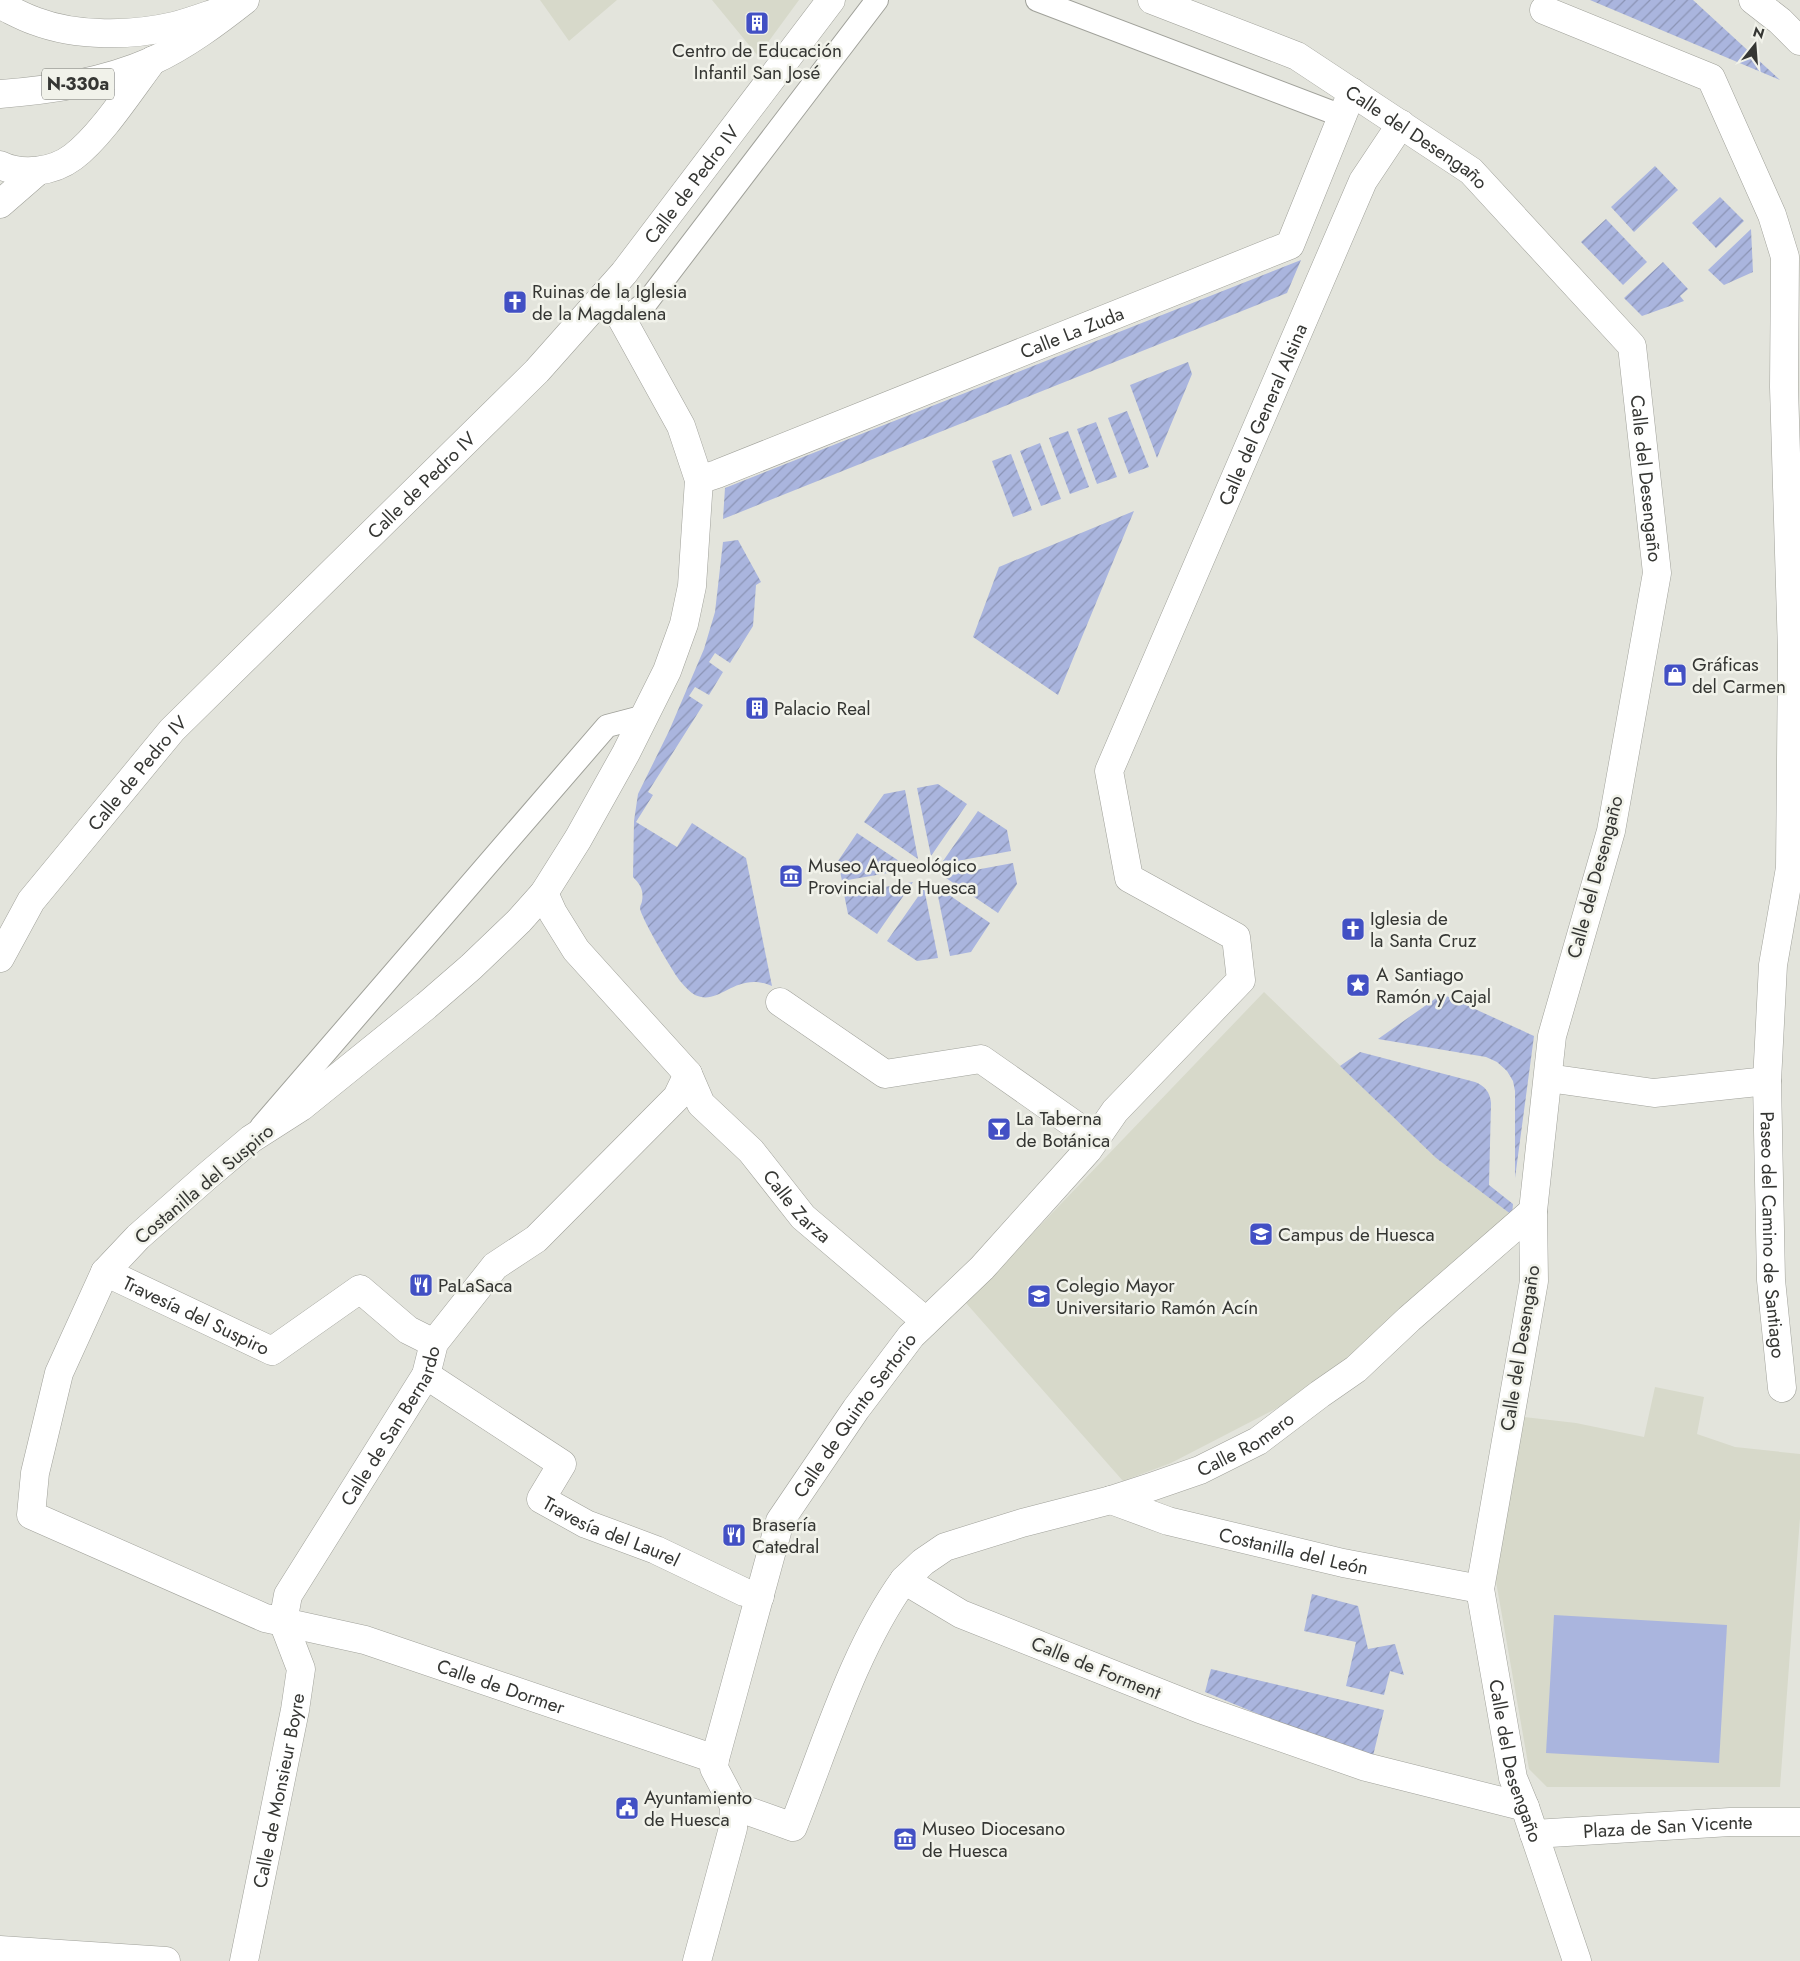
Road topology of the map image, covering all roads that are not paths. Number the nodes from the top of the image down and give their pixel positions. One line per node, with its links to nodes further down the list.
1 (831, 0): 17 (main road, Calle de Pedro IV)
2 (877, 0): 18 (lane)
3 (1037, 0): 12 (lane)
4 (1152, 0): 12 (main road, Calle del Desengaño)
5 (1753, 0): 9 (main road)
6 (242, 2): 7 (main road); 10 (main road, N-330a)
7 (0, 5)
8 (1544, 10): 27 (main road, Paseo del Camino de Santiago)
9 (1800, 41)
10 (153, 60): 11 (main road, N-330a); 15 (main road)
11 (0, 94)
12 (1347, 104): 13 (main road, Calle del Desengaño); 19 (main road, Calle La Zuda)
13 (1401, 124): 26 (main road, Calle del Desengaño); 29 (main road, Calle del General Alsina)
14 (0, 165): 15 (main road)
15 (38, 171): 16 (main road)
16 (0, 204)
17 (607, 292): 18 (main road); 22 (main road, Calle de Pedro IV)
18 (623, 319): 19 (main road)
19 (699, 480): 20 (main road, Costanilla del Suspiro)
20 (645, 716): 21 (main road, Costanilla del Suspiro); 28 (lane)
21 (544, 893): 25 (main road, Calle Zarza); 28 (main road, Costanilla del Suspiro)
22 (12, 912): 23 (main road, Calle de Pedro IV)
23 (0, 958)
24 (780, 1002): 29 (main road)
25 (688, 1074): 32 (main road, Calle Zarza); 33 (main road, Calle de San Bernardo)
26 (1548, 1078): 27 (main road); 30 (main road, Calle del Desengaño)
27 (1767, 1081): 35 (main road, Paseo del Camino de Santiago)
28 (251, 1139): 31 (main road, Costanilla del Suspiro)
29 (1091, 1145): 32 (main road, Calle de Quinto Sertorio)
30 (1533, 1211): 36 (main road, Calle Romero); 39 (main road, Calle del Desengaño)
31 (105, 1272): 33 (main road, Travesía del Suspiro); 37 (main road, Costanilla del Suspiro)
32 (924, 1323): 40 (main road, Calle de Quinto Sertorio)
33 (434, 1343): 34 (main road, Calle de San Bernardo)
34 (426, 1375): 40 (main road, Travesía del Laurel); 41 (main road, Calle de San Bernardo)
35 (1782, 1388)
36 (1111, 1500): 38 (main road, Calle Romero); 39 (main road, Costanilla del León)
37 (31, 1515): 41 (main road, Calle de Dormer)
38 (904, 1580): 43 (main road); 44 (main road, Calle de Forment)
39 (1480, 1589): 44 (main road, Calle del Desengaño)
40 (760, 1596): 42 (main road, Calle de Quinto Sertorio)
41 (283, 1622): 42 (main road, Calle de Dormer); 49 (main road, Calle de Monsieur Boyre)
42 (715, 1764): 43 (main road)
43 (734, 1806): 50 (main road)
44 (1525, 1807): 46 (main road, Calle del Desengaño)
45 (1800, 1822): 46 (main road, Plaza de San Vicente)
46 (1534, 1834): 51 (main road, Calle del Desengaño)
47 (0, 1950): 48 (main road)
48 (166, 1961)
49 (244, 1961)
50 (696, 1961)
51 (1577, 1961)

